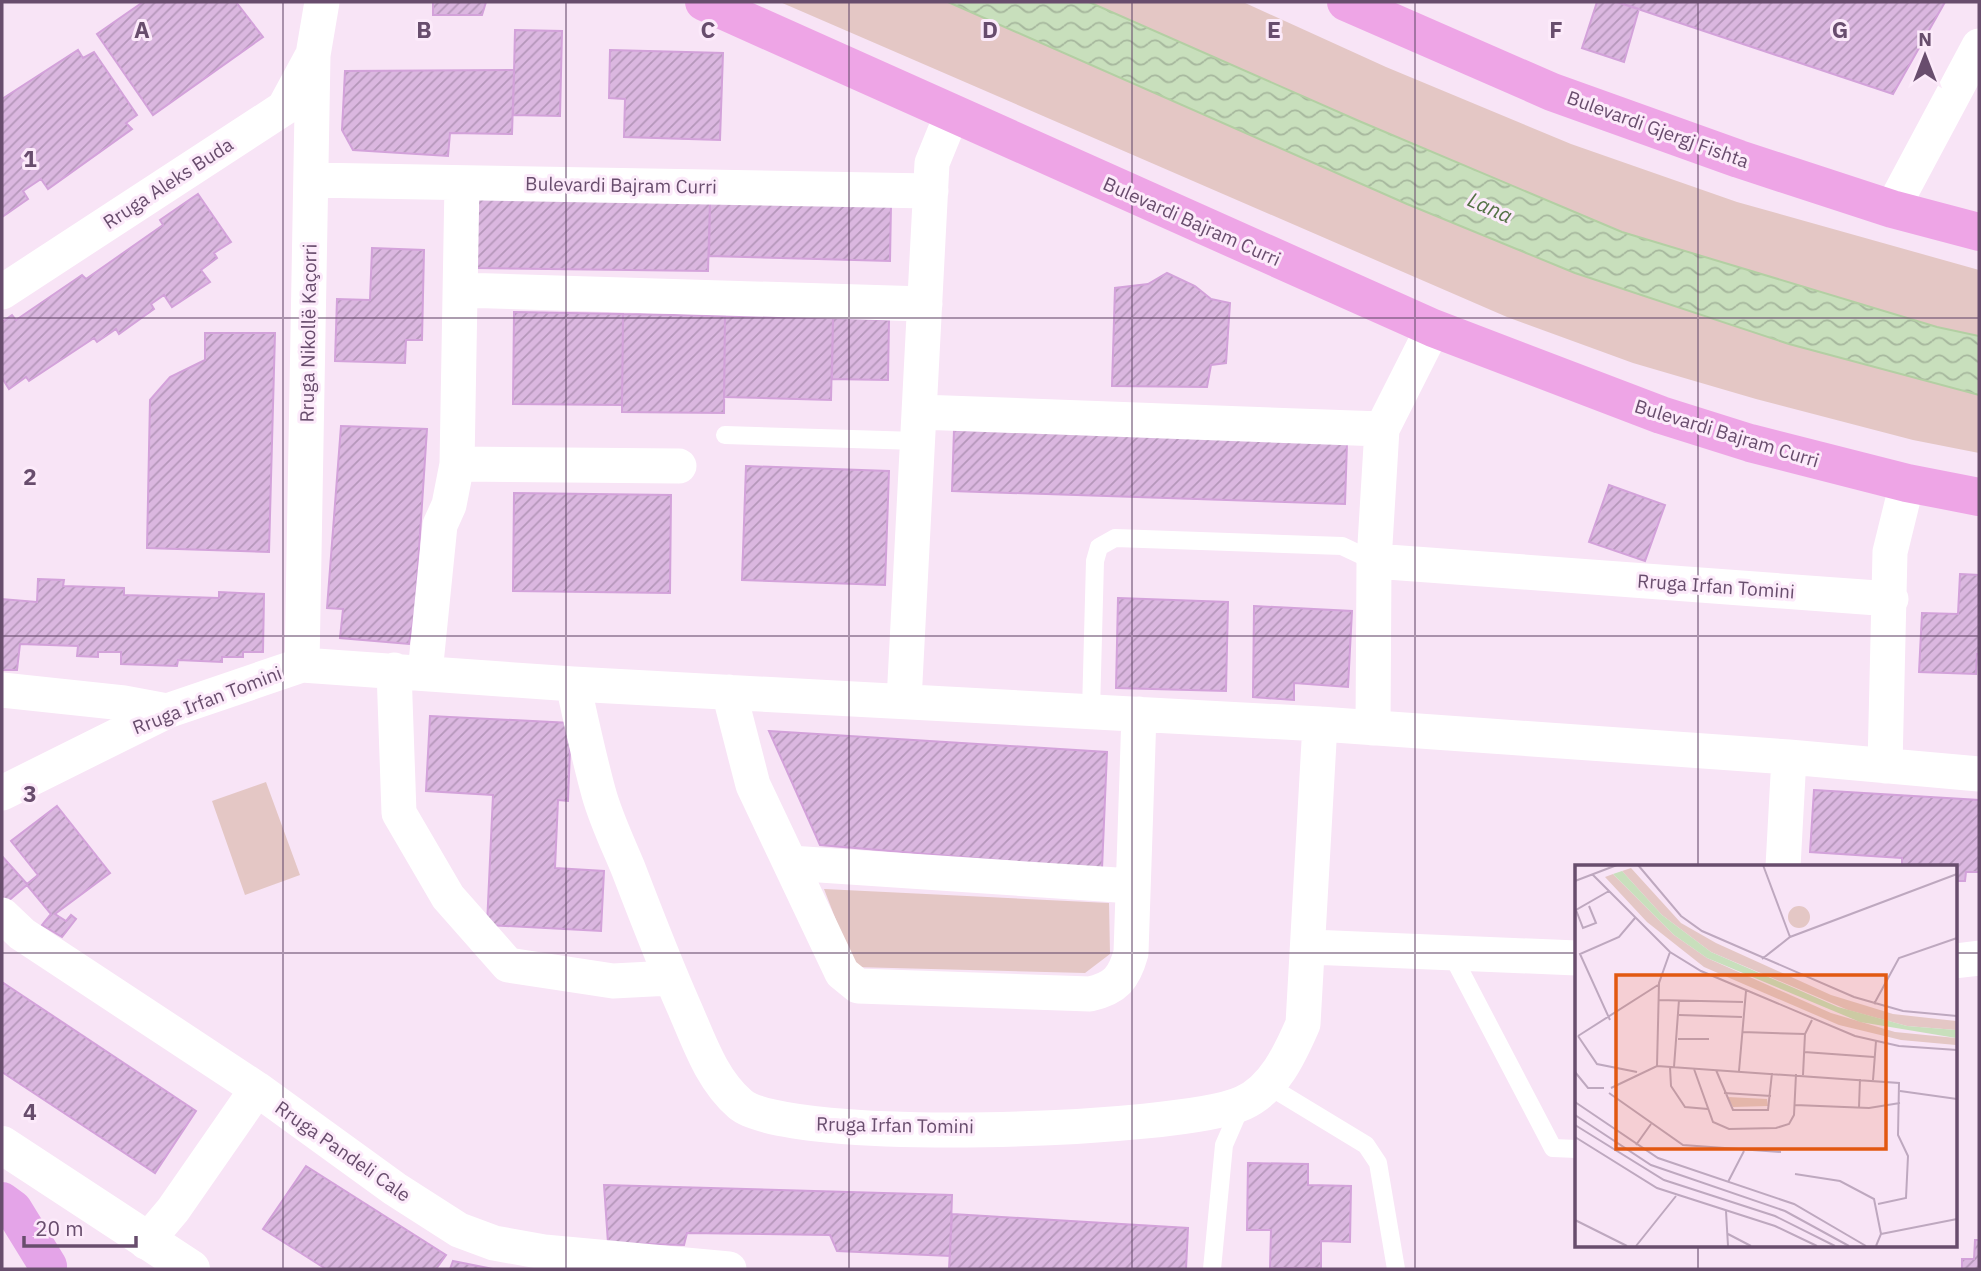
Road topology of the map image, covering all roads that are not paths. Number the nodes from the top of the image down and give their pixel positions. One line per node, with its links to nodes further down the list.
1 (322, 2): 5 (street, Rruga Nikollë Kaçorri)
2 (704, 2): 6 (main road, Bulevardi Bajram Curri)
3 (1349, 2): 10 (main road, Bulevardi Gjergj Fishta)
4 (1979, 46): 10 (street)
5 (313, 55): 7 (street, Rruga Nikollë Kaçorri); 13 (street, Rruga Aleks Buda)
6 (952, 114): 9 (street); 15 (main road, Bulevardi Bajram Curri)
7 (311, 180): 8 (street, Bulevardi Bajram Curri); 25 (street, Rruga Nikollë Kaçorri)
8 (462, 183): 9 (street, Bulevardi Bajram Curri); 12 (street)
9 (931, 191): 14 (street)
10 (1892, 209): 11 (main road, Bulevardi Gjergj Fishta)
11 (1979, 232)
12 (461, 290): 14 (street); 19 (street)
13 (2, 292)
14 (925, 304): 16 (street)
15 (1433, 328): 17 (street); 21 (main road, Bulevardi Bajram Curri)
16 (918, 427): 17 (street); 18 (lane); 30 (street)
17 (1381, 429): 23 (street)
18 (725, 435)
19 (457, 464): 20 (street); 26 (street)
20 (679, 466)
21 (1907, 483): 22 (main road, Bulevardi Bajram Curri); 24 (street)
22 (1979, 497)
23 (1374, 561): 24 (street, Rruga Irfan Tomini); 32 (lane, Rruga Irfan Tomini); 35 (street)
24 (1891, 599): 37 (street)
25 (302, 665): 26 (street, Rruga Irfan Tomini); 31 (street, Rruga Irfan Tomini)
26 (410, 671): 27 (street, Rruga Irfan Tomini); 49 (street)
27 (573, 684): 29 (street, Rruga Irfan Tomini); 49 (street, Rruga Irfan Tomini)
28 (2, 690): 31 (street)
29 (729, 692): 30 (street, Rruga Irfan Tomini); 40 (street)
30 (904, 701): 32 (street, Rruga Irfan Tomini)
31 (167, 711): 39 (street, Rruga Irfan Tomini)
32 (1091, 711): 33 (street, Rruga Irfan Tomini)
33 (1139, 714): 34 (street, Rruga Irfan Tomini); 42 (street)
34 (1320, 724): 35 (street, Rruga Irfan Tomini); 44 (street)
35 (1373, 728): 36 (street, Rruga Irfan Tomini)
36 (1789, 757): 37 (street, Rruga Irfan Tomini); 41 (street)
37 (1885, 766): 38 (street, Rruga Irfan Tomini)
38 (1979, 774)
39 (2, 793)
40 (790, 863): 42 (street); 42 (street)
41 (1783, 865)
42 (1132, 886)
43 (2, 915): 50 (street, Rruga Pandeli Cale)
44 (1310, 947): 45 (street); 51 (street)
45 (1451, 953): 46 (street); 53 (lane)
46 (1575, 958)
47 (1979, 958): 48 (street)
48 (1956, 961)
49 (671, 978): 51 (street, Rruga Irfan Tomini)
50 (257, 1089): 56 (street); 59 (street, Rruga Pandeli Cale)
51 (1255, 1094): 60 (lane); 61 (lane)
52 (2, 1145): 56 (main road)
53 (1575, 1149)
54 (2, 1201): 57 (highway)
55 (2, 1234): 57 (highway)
56 (146, 1242): 58 (main road)
57 (50, 1268)
58 (191, 1269)
59 (729, 1269)
60 (1212, 1269)
61 (1396, 1269)

